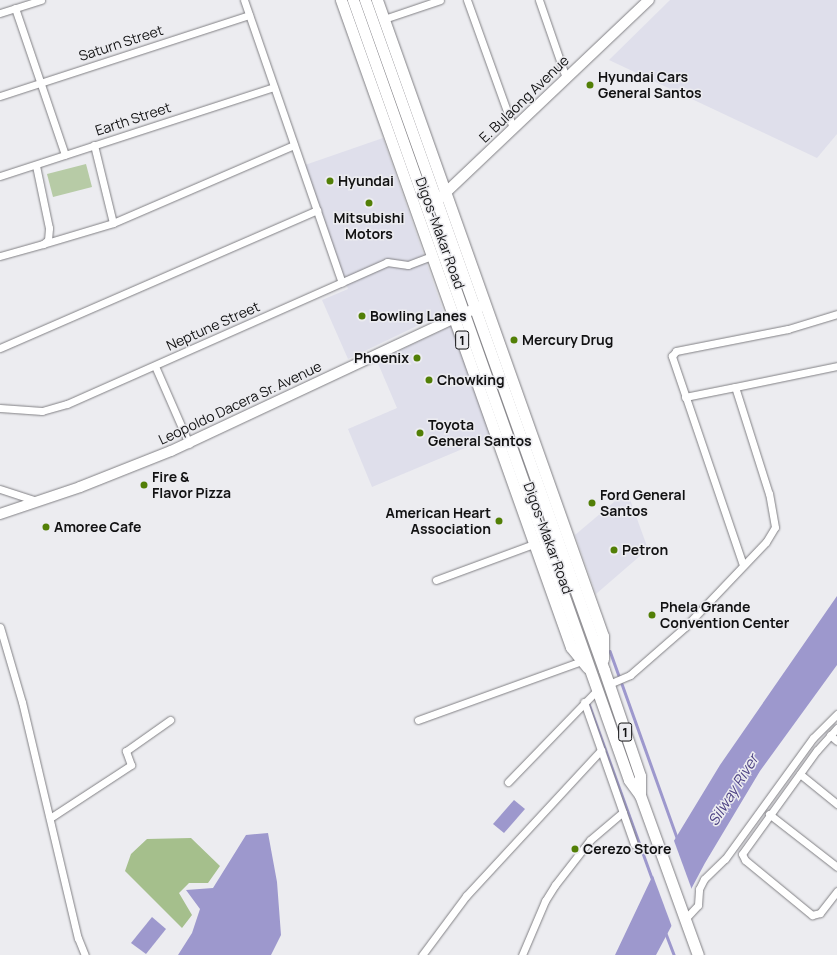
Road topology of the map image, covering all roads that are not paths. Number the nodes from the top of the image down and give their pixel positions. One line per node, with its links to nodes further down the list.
1 (41, 0): 11 (street)
2 (244, 0): 13 (street)
3 (341, 0): 27 (main road, Digos-Makar Road / 1)
4 (353, 0): 52 (main road, Digos-Makar Road / 1)
5 (365, 0): 51 (main road, Digos-Makar Road / 1)
6 (377, 0): 14 (main road, Digos-Makar Road / 1)
7 (440, 0): 14 (street)
8 (467, 0): 19 (street)
9 (539, 0): 15 (street)
10 (649, 0): 15 (main road, E. Bulaong Avenue)
11 (15, 8): 12 (street); 16 (street)
12 (0, 13)
13 (249, 15): 16 (street, Saturn Street); 17 (street)
14 (384, 20): 25 (main road, Digos-Makar Road / 1)
15 (566, 78): 19 (main road, E. Bulaong Avenue)
16 (41, 83): 18 (street, Saturn Street); 22 (street)
17 (274, 87): 20 (street, Earth Street); 21 (street)
18 (0, 96)
19 (513, 128): 25 (main road, E. Bulaong Avenue)
20 (94, 145): 22 (street, Earth Street); 28 (street)
21 (294, 145): 26 (street); 28 (street)
22 (65, 155): 23 (street, Earth Street)
23 (36, 166): 24 (street, Earth Street); 29 (street)
24 (0, 176)
25 (446, 193): 27 (main road, E. Bulaong Avenue); 33 (main road, Digos-Makar Road / 1)
26 (317, 210): 32 (street); 36 (street)
27 (418, 217): 31 (main road, Digos-Makar Road / 1)
28 (113, 223): 29 (street)
29 (43, 244): 30 (street)
30 (0, 256)
31 (432, 256): 32 (street, Neptune Street); 35 (main road, Digos-Makar Road / 1)
32 (342, 283): 37 (street, Neptune Street)
33 (485, 304): 35 (main road, Leopoldo Dacera Sr. Avenue); 51 (main road, Digos-Makar Road / 1)
34 (837, 314): 40 (street)
35 (454, 318): 42 (main road, Leopoldo Dacera Sr. Avenue); 46 (main road, Digos-Makar Road / 1)
36 (0, 348)
37 (155, 366): 41 (street, Neptune Street); 42 (street)
38 (837, 366): 39 (street)
39 (735, 387): 40 (street); 47 (street)
40 (686, 397): 47 (street)
41 (0, 408)
42 (189, 444): 44 (main road, Leopoldo Dacera Sr. Avenue)
43 (0, 488): 44 (street)
44 (37, 501): 45 (main road, Leopoldo Dacera Sr. Avenue)
45 (0, 514)
46 (534, 544): 48 (street); 50 (main road, Digos-Makar Road / 1)
47 (743, 566): 53 (street)
48 (436, 580)
49 (0, 627): 69 (street)
50 (582, 661): 52 (main road, Digos-Makar Road / 1); 58 (street)
51 (604, 670): 53 (main road, Digos-Makar Road / 1)
52 (592, 674): 54 (main road, Digos-Makar Road / 1)
53 (608, 684): 65 (main road, Digos-Makar Road / 1)
54 (598, 689): 55 (street); 65 (main road, Digos-Makar Road / 1)
55 (584, 702): 62 (street); 64 (street)
56 (837, 714): 73 (street)
57 (170, 720): 69 (street)
58 (418, 720)
59 (837, 728): 60 (street)
60 (830, 735): 61 (street); 63 (street)
61 (837, 741)
62 (601, 750): 67 (street); 75 (street)
63 (800, 774): 66 (street); 68 (street)
64 (508, 782)
65 (640, 795): 73 (main road, Digos-Makar Road / 1)
66 (837, 804)
67 (623, 812): 70 (street); 76 (street)
68 (769, 814): 71 (street); 72 (street)
69 (50, 818): 74 (street)
70 (634, 844)
71 (837, 868)
72 (837, 891)
73 (684, 916): 77 (main road, Digos-Makar Road / 1)
74 (85, 955)
75 (422, 955)
76 (522, 955)
77 (698, 955)

